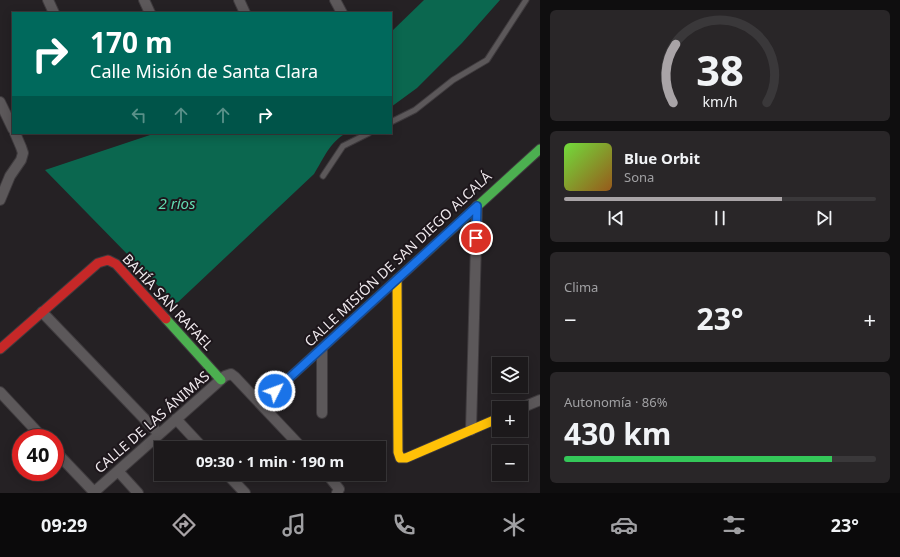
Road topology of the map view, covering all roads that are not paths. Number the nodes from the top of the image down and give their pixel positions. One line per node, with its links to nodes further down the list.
1 (48, 0): 6 (street)
2 (144, 0): 7 (street)
3 (239, 0): 8 (street)
4 (335, 0): 9 (street)
5 (526, 0): 11 (lane)
6 (54, 12)
7 (150, 12)
8 (245, 12)
9 (341, 12)
10 (0, 102): 12 (street)
11 (392, 122)
12 (12, 127)
13 (15, 134): 17 (street)
14 (367, 134): 16 (lane)
15 (540, 148): 18 (street, CALLE MISIÓN DE SAN DIEGO ALCALÁ)
16 (322, 176)
17 (0, 200)
18 (477, 206): 19 (street, CALLE MISIÓN DE SAN DIEGO ALCALÁ); 32 (street)
19 (397, 280): 22 (street, CALLE MISIÓN DE SAN DIEGO ALCALÁ); 32 (street)
20 (42, 312): 21 (street, BAHÍA SAN RAFAEL); 23 (street, BAHÍA SAN RAFAEL); 33 (street)
21 (0, 349)
22 (322, 349): 24 (street, CALLE MISIÓN DE SAN DIEGO ALCALÁ); 28 (street)
23 (221, 380): 29 (street, CALLE DE LAS ÁNIMAS); 35 (street, CALLE DE LAS ÁNIMAS)
24 (275, 391)
25 (0, 392): 31 (street)
26 (540, 400): 27 (street)
27 (528, 405)
28 (322, 413)
29 (176, 419): 33 (street, CALLE DE LAS ÁNIMAS); 34 (street)
30 (492, 421): 32 (street)
31 (35, 429)
32 (471, 430)
33 (159, 434): 37 (street, CALLE DE LAS ÁNIMAS)
34 (196, 441)
35 (295, 441)
36 (64, 461): 40 (street)
37 (118, 471): 40 (street, CALLE DE LAS ÁNIMAS); 41 (street)
38 (234, 481): 42 (street)
39 (333, 481): 43 (street)
40 (93, 493)
41 (138, 493)
42 (245, 493)
43 (337, 493)

